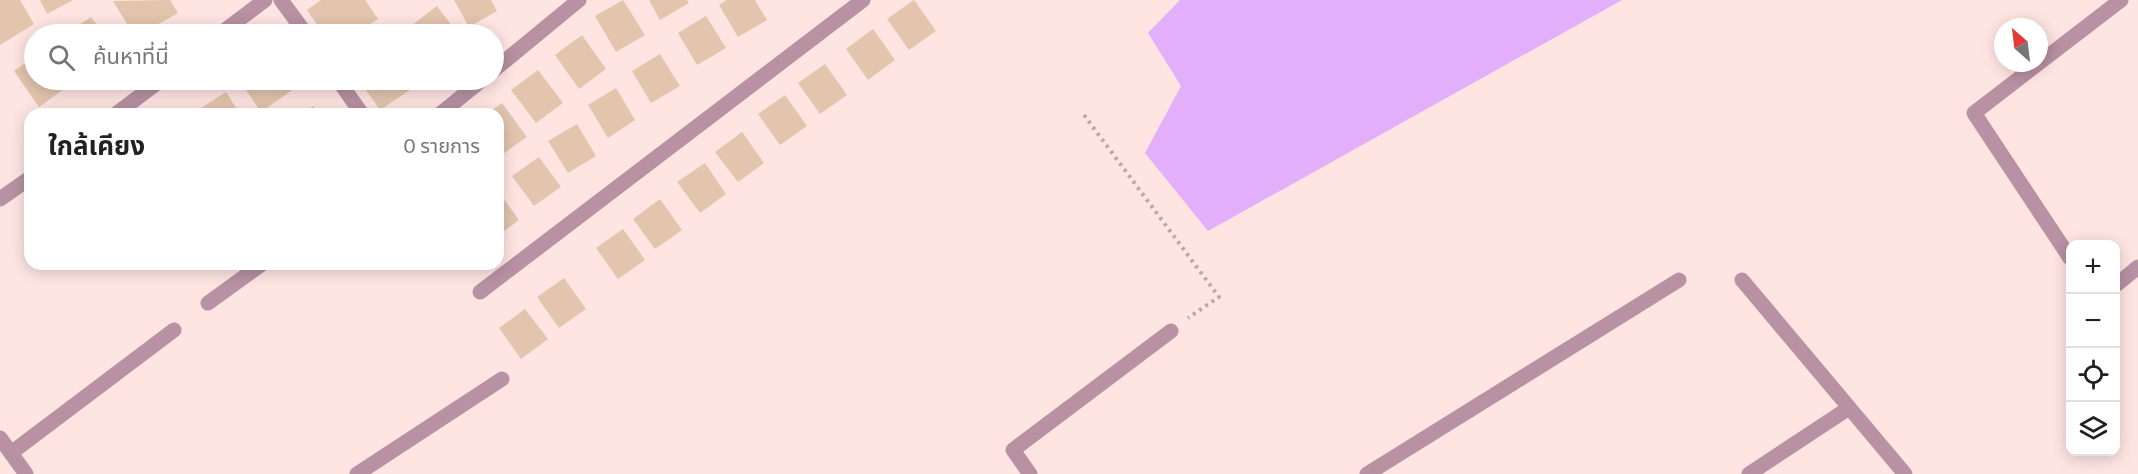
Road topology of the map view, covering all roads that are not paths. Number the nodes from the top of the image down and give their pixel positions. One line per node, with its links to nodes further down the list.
1 (266, 0): 6 (street)
2 (281, 0): 7 (street)
3 (579, 0): 8 (street)
4 (864, 0): 23 (street)
5 (2121, 0): 17 (street)
6 (234, 24)
7 (299, 24)
8 (504, 62)
9 (148, 90): 12 (street)
10 (345, 90): 13 (street)
11 (470, 90): 14 (street)
12 (124, 108)
13 (358, 108)
14 (447, 108)
15 (24, 182): 16 (street)
16 (0, 199)
17 (2066, 252)
18 (2138, 267): 22 (street)
19 (254, 270): 24 (street)
20 (1679, 280): 34 (street)
21 (1742, 280): 28 (street)
22 (2120, 281)
23 (480, 292)
24 (208, 303)
25 (174, 330): 30 (street)
26 (1171, 331): 33 (street)
27 (502, 379): 32 (street)
28 (1849, 408): 35 (street); 36 (street)
29 (0, 438): 30 (street)
30 (11, 453): 31 (street)
31 (26, 474)
32 (357, 474)
33 (1030, 474)
34 (1367, 474)
35 (1749, 474)
36 (1905, 474)

